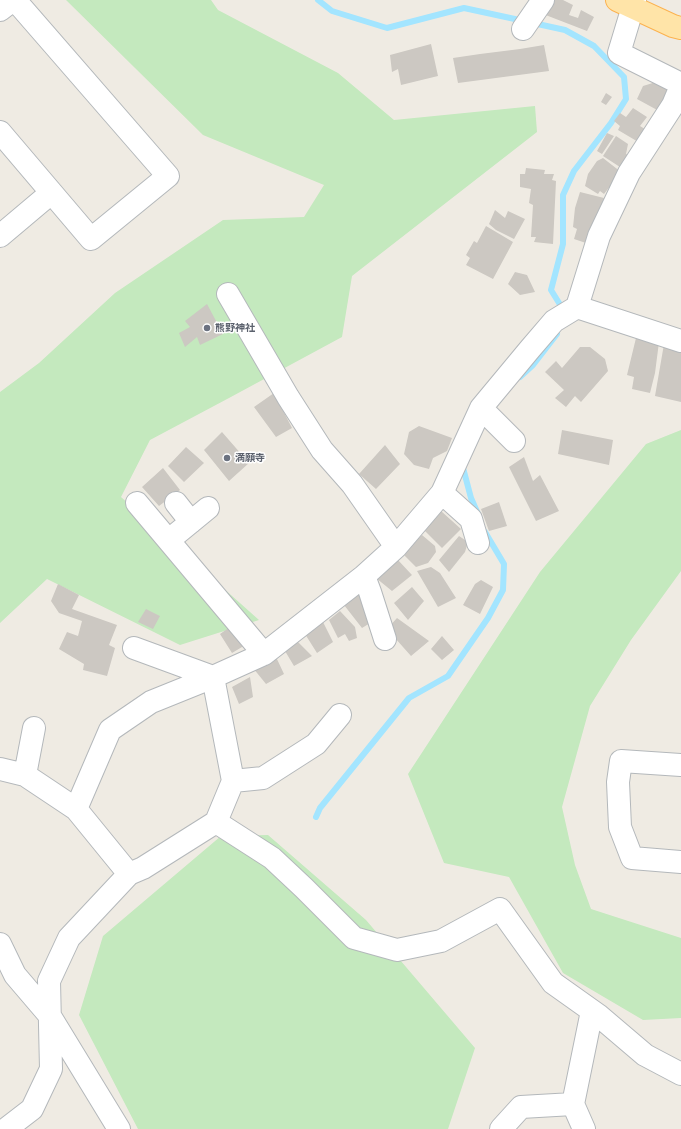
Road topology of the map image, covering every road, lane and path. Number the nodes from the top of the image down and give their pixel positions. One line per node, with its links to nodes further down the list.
1 (14, 0): 4 (street); 9 (street)
2 (543, 0): 6 (street)
3 (628, 2): 5 (main road); 7 (street)
4 (0, 10)
5 (681, 28)
6 (523, 29)
7 (681, 85): 12 (street)
8 (0, 132): 9 (street)
9 (51, 193): 10 (street)
10 (0, 236)
11 (228, 294): 23 (street)
12 (577, 307): 13 (street); 14 (street)
13 (681, 341)
14 (482, 408): 15 (street); 16 (street)
15 (514, 441)
16 (442, 493): 22 (street); 23 (street)
17 (137, 503): 21 (street)
18 (176, 503): 20 (street)
19 (208, 508): 20 (street)
20 (191, 522): 21 (street)
21 (169, 540): 27 (street)
22 (478, 543)
23 (396, 547): 24 (street)
24 (364, 576): 25 (street); 27 (street)
25 (385, 639)
26 (134, 648): 28 (street)
27 (264, 654): 28 (street)
28 (213, 676): 34 (street); 35 (street)
29 (340, 715): 34 (street)
30 (34, 728): 33 (street)
31 (681, 765): 37 (street)
32 (0, 769): 33 (street)
33 (25, 775): 35 (street)
34 (233, 781): 36 (street)
35 (76, 809): 38 (street)
36 (216, 822): 38 (street); 40 (street)
37 (681, 862)
38 (129, 874): 41 (street)
39 (0, 944): 41 (street)
40 (592, 1011): 42 (street); 43 (street)
41 (50, 1016): 44 (street); 45 (street)
42 (681, 1074)
43 (573, 1104): 46 (street); 47 (street)
44 (6, 1129)
45 (119, 1129)
46 (501, 1129)
47 (584, 1129)

